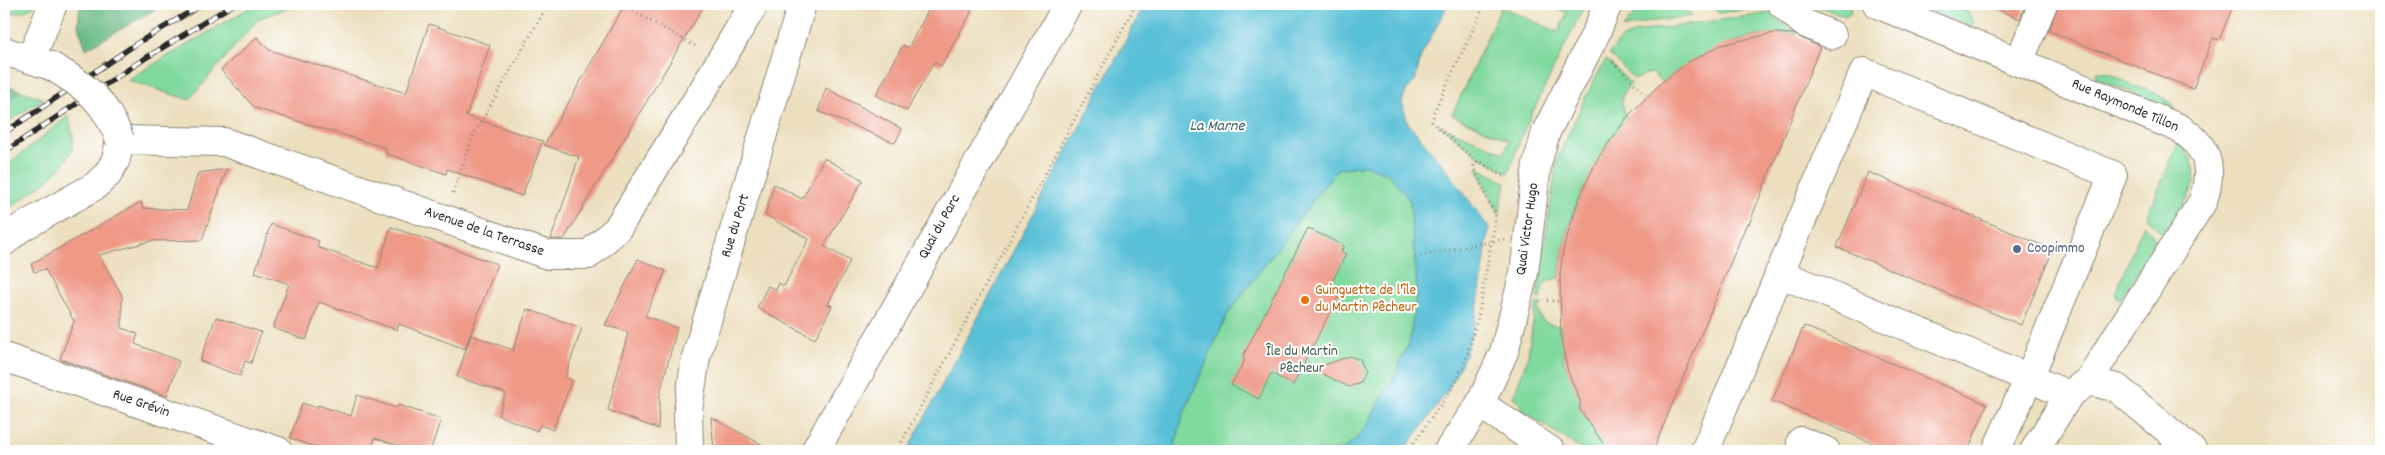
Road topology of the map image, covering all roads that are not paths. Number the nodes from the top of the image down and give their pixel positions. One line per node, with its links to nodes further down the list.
1 (53, 4): 11 (street)
2 (754, 4): 13 (street, Avenue de la Terrasse)
3 (802, 4): 22 (street, Rue du Port)
4 (1068, 4): 23 (street, Quai du Parc)
5 (1608, 4): 19 (street, Quai Victor Hugo)
6 (1782, 4): 9 (street)
7 (1877, 4): 12 (street, Rue Raymonde Tillon)
8 (2043, 4): 12 (street)
9 (1832, 35)
10 (4, 51): 11 (street)
11 (41, 62): 13 (street, bridge)
12 (2018, 62): 18 (street, Rue Raymonde Tillon)
13 (120, 140): 14 (street)
14 (4, 242)
15 (1779, 273): 17 (street); 17 (street); 26 (street)
16 (4, 357): 21 (street, Rue Grévin)
17 (2029, 378): 18 (street); 28 (street)
18 (2079, 388): 29 (street, Rue Raymonde Tillon); 30 (street)
19 (1480, 404): 24 (street, Quai Victor Hugo); 25 (street)
20 (1801, 441): 27 (street)
21 (278, 451)
22 (690, 451)
23 (815, 451)
24 (1448, 451)
25 (1551, 451)
26 (1705, 451)
27 (1826, 451)
28 (1996, 451)
29 (2034, 451)
30 (2193, 451)

